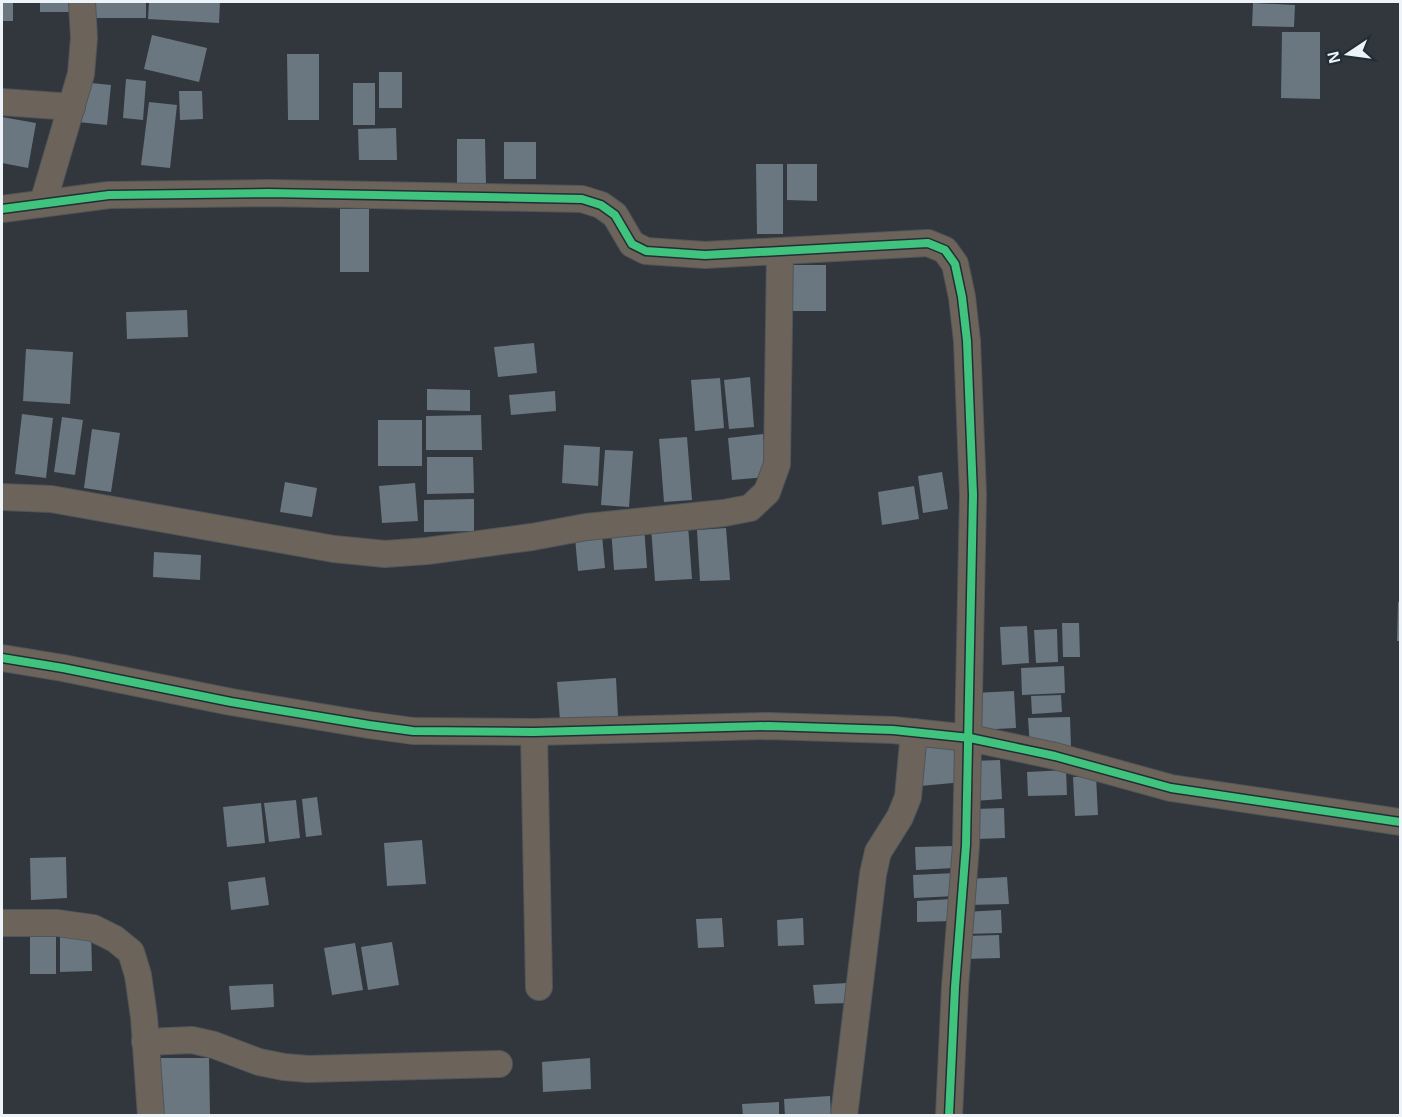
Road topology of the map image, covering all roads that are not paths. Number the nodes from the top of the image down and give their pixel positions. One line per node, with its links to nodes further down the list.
1 (82, 2): 3 (street)
2 (2, 102): 3 (street)
3 (72, 106): 4 (street)
4 (43, 203): 5 (street); 6 (street)
5 (2, 209)
6 (780, 252): 7 (street); 11 (street)
7 (2, 497)
8 (2, 658): 9 (street)
9 (534, 732): 10 (street); 14 (street)
10 (914, 732): 11 (street); 18 (street)
11 (970, 738): 12 (street); 19 (street)
12 (1401, 822)
13 (2, 923): 15 (street)
14 (539, 987)
15 (146, 1042): 16 (street); 17 (street)
16 (499, 1064)
17 (151, 1116)
18 (844, 1116)
19 (949, 1116)

